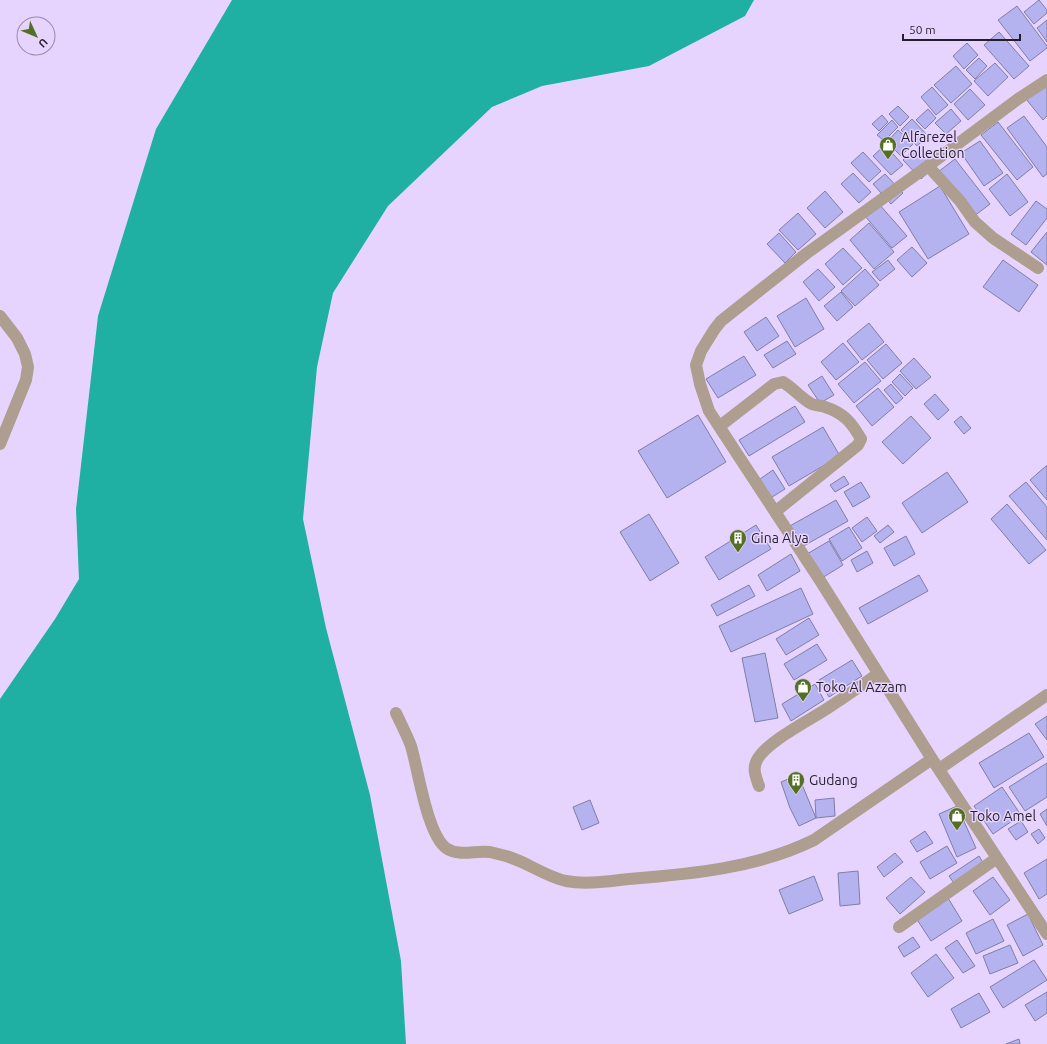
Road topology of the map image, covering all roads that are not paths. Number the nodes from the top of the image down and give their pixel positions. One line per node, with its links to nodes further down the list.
1 (1047, 80): 2 (street)
2 (928, 166): 3 (street); 5 (street)
3 (1038, 268)
4 (0, 316): 6 (street)
5 (720, 426): 7 (street); 7 (street)
6 (0, 444)
7 (775, 512): 8 (street)
8 (878, 674): 11 (street); 13 (street)
9 (1047, 695): 12 (street)
10 (396, 713): 11 (street)
11 (932, 759): 12 (street)
12 (939, 769): 14 (street)
13 (759, 786)
14 (997, 858): 15 (street); 16 (street)
15 (899, 927)
16 (1047, 934)

